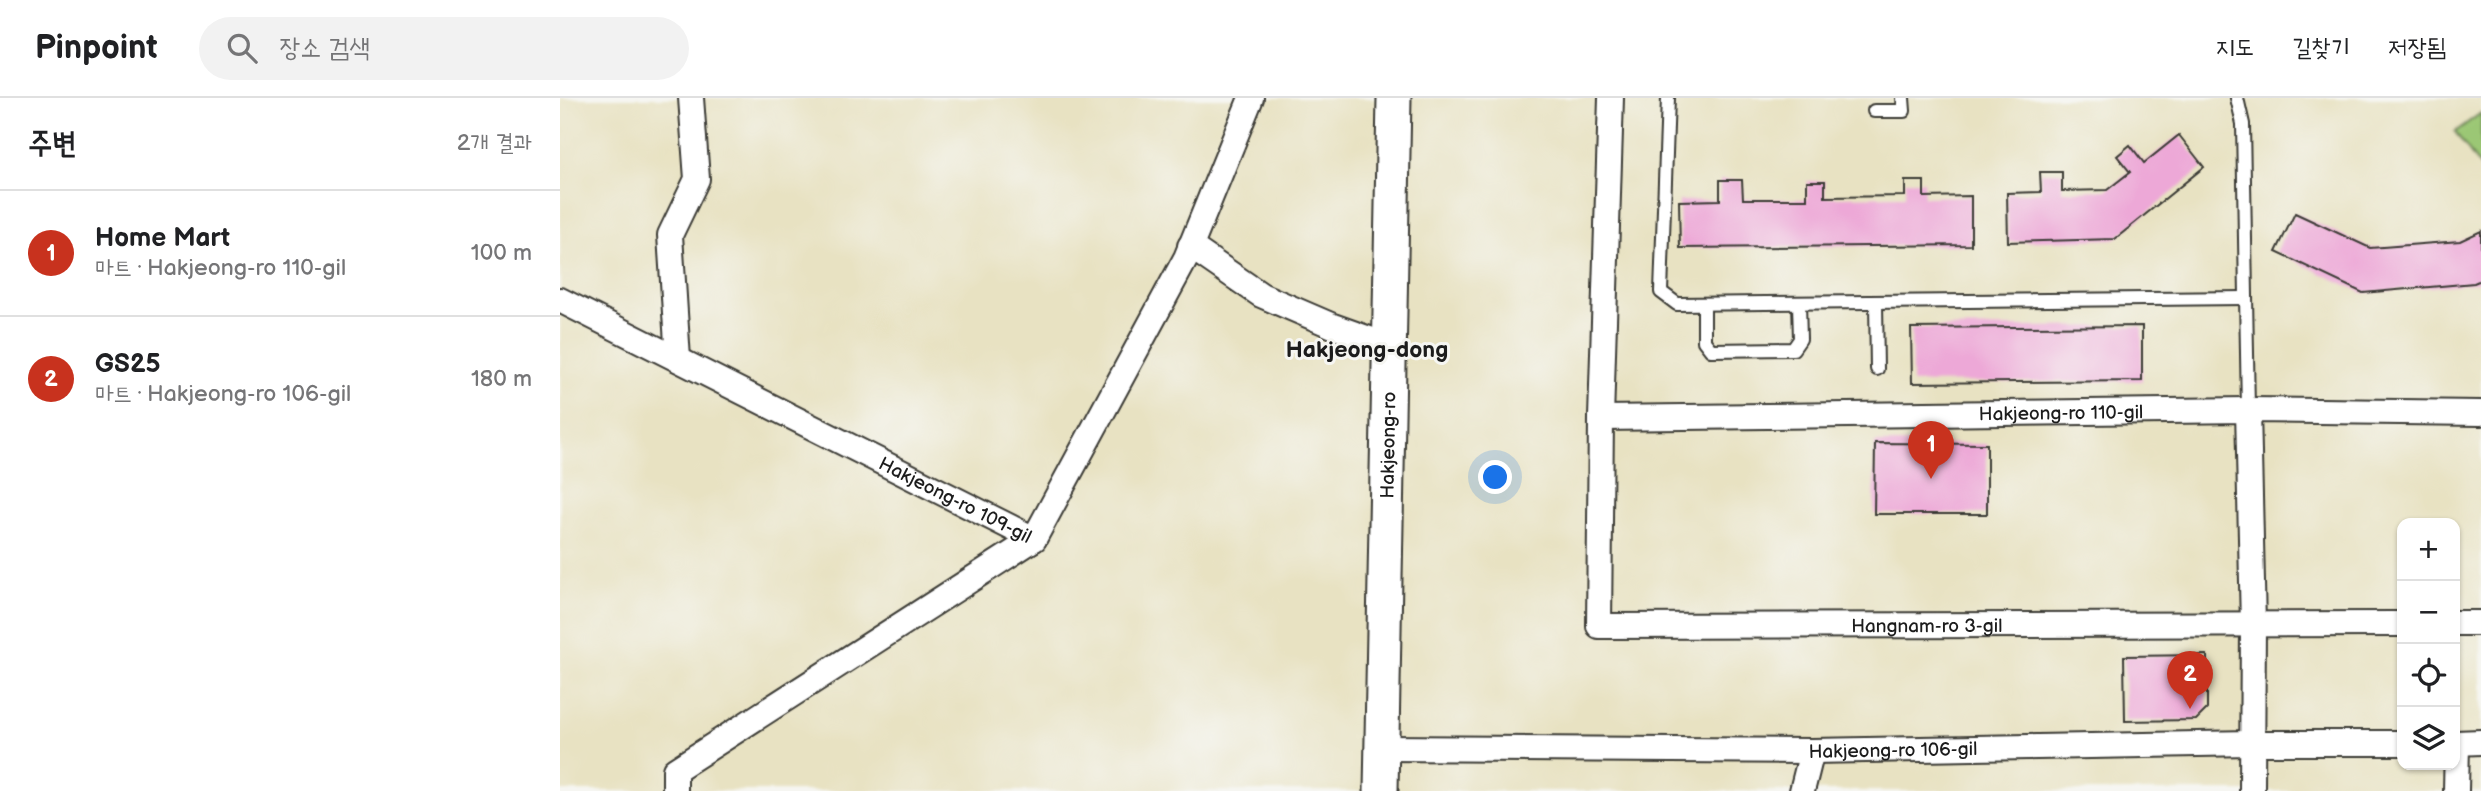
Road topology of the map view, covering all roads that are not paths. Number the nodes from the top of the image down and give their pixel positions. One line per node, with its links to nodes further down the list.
1 (691, 98): 16 (street)
2 (1251, 98): 9 (street, Hakjeong-ro 109-gil)
3 (1394, 98): 15 (main road, Hakjeong-ro)
4 (1611, 98): 20 (street)
5 (1668, 98): 14 (lane)
6 (1903, 98): 8 (lane)
7 (2237, 98): 10 (lane)
8 (1874, 111)
9 (1190, 246): 15 (street); 21 (street, Hakjeong-ro 109-gil)
10 (2246, 298): 12 (lane); 18 (lane)
11 (560, 300): 16 (street, Hakjeong-ro 109-gil)
12 (1876, 302): 13 (lane); 17 (lane)
13 (1799, 303): 14 (lane); 14 (lane)
14 (1704, 304)
15 (1389, 346): 29 (main road, Hakjeong-ro)
16 (678, 359): 21 (street, Hakjeong-ro 109-gil)
17 (1877, 369)
18 (2248, 410): 19 (street, Hakjeong-ro 110-gil); 20 (street, Hakjeong-ro 110-gil); 25 (street)
19 (2481, 413)
20 (1601, 418): 25 (street, Hangnam-ro 3-gil)
21 (1034, 539): 31 (street)
22 (2460, 623): 23 (street)
23 (2481, 623)
24 (2397, 624): 25 (street, Hangnam-ro 3-gil)
25 (2253, 625): 26 (street)
26 (2251, 743): 27 (street, Hakjeong-ro 106-gil); 30 (street, Hakjeong-ro 106-gil); 34 (street)
27 (2397, 743)
28 (2464, 743): 35 (street)
29 (1382, 748): 30 (street, Hakjeong-ro 106-gil); 32 (main road, Hakjeong-ro)
30 (1812, 751): 33 (street)
31 (675, 791)
32 (1381, 791)
33 (1802, 791)
34 (2252, 791)
35 (2456, 791)

